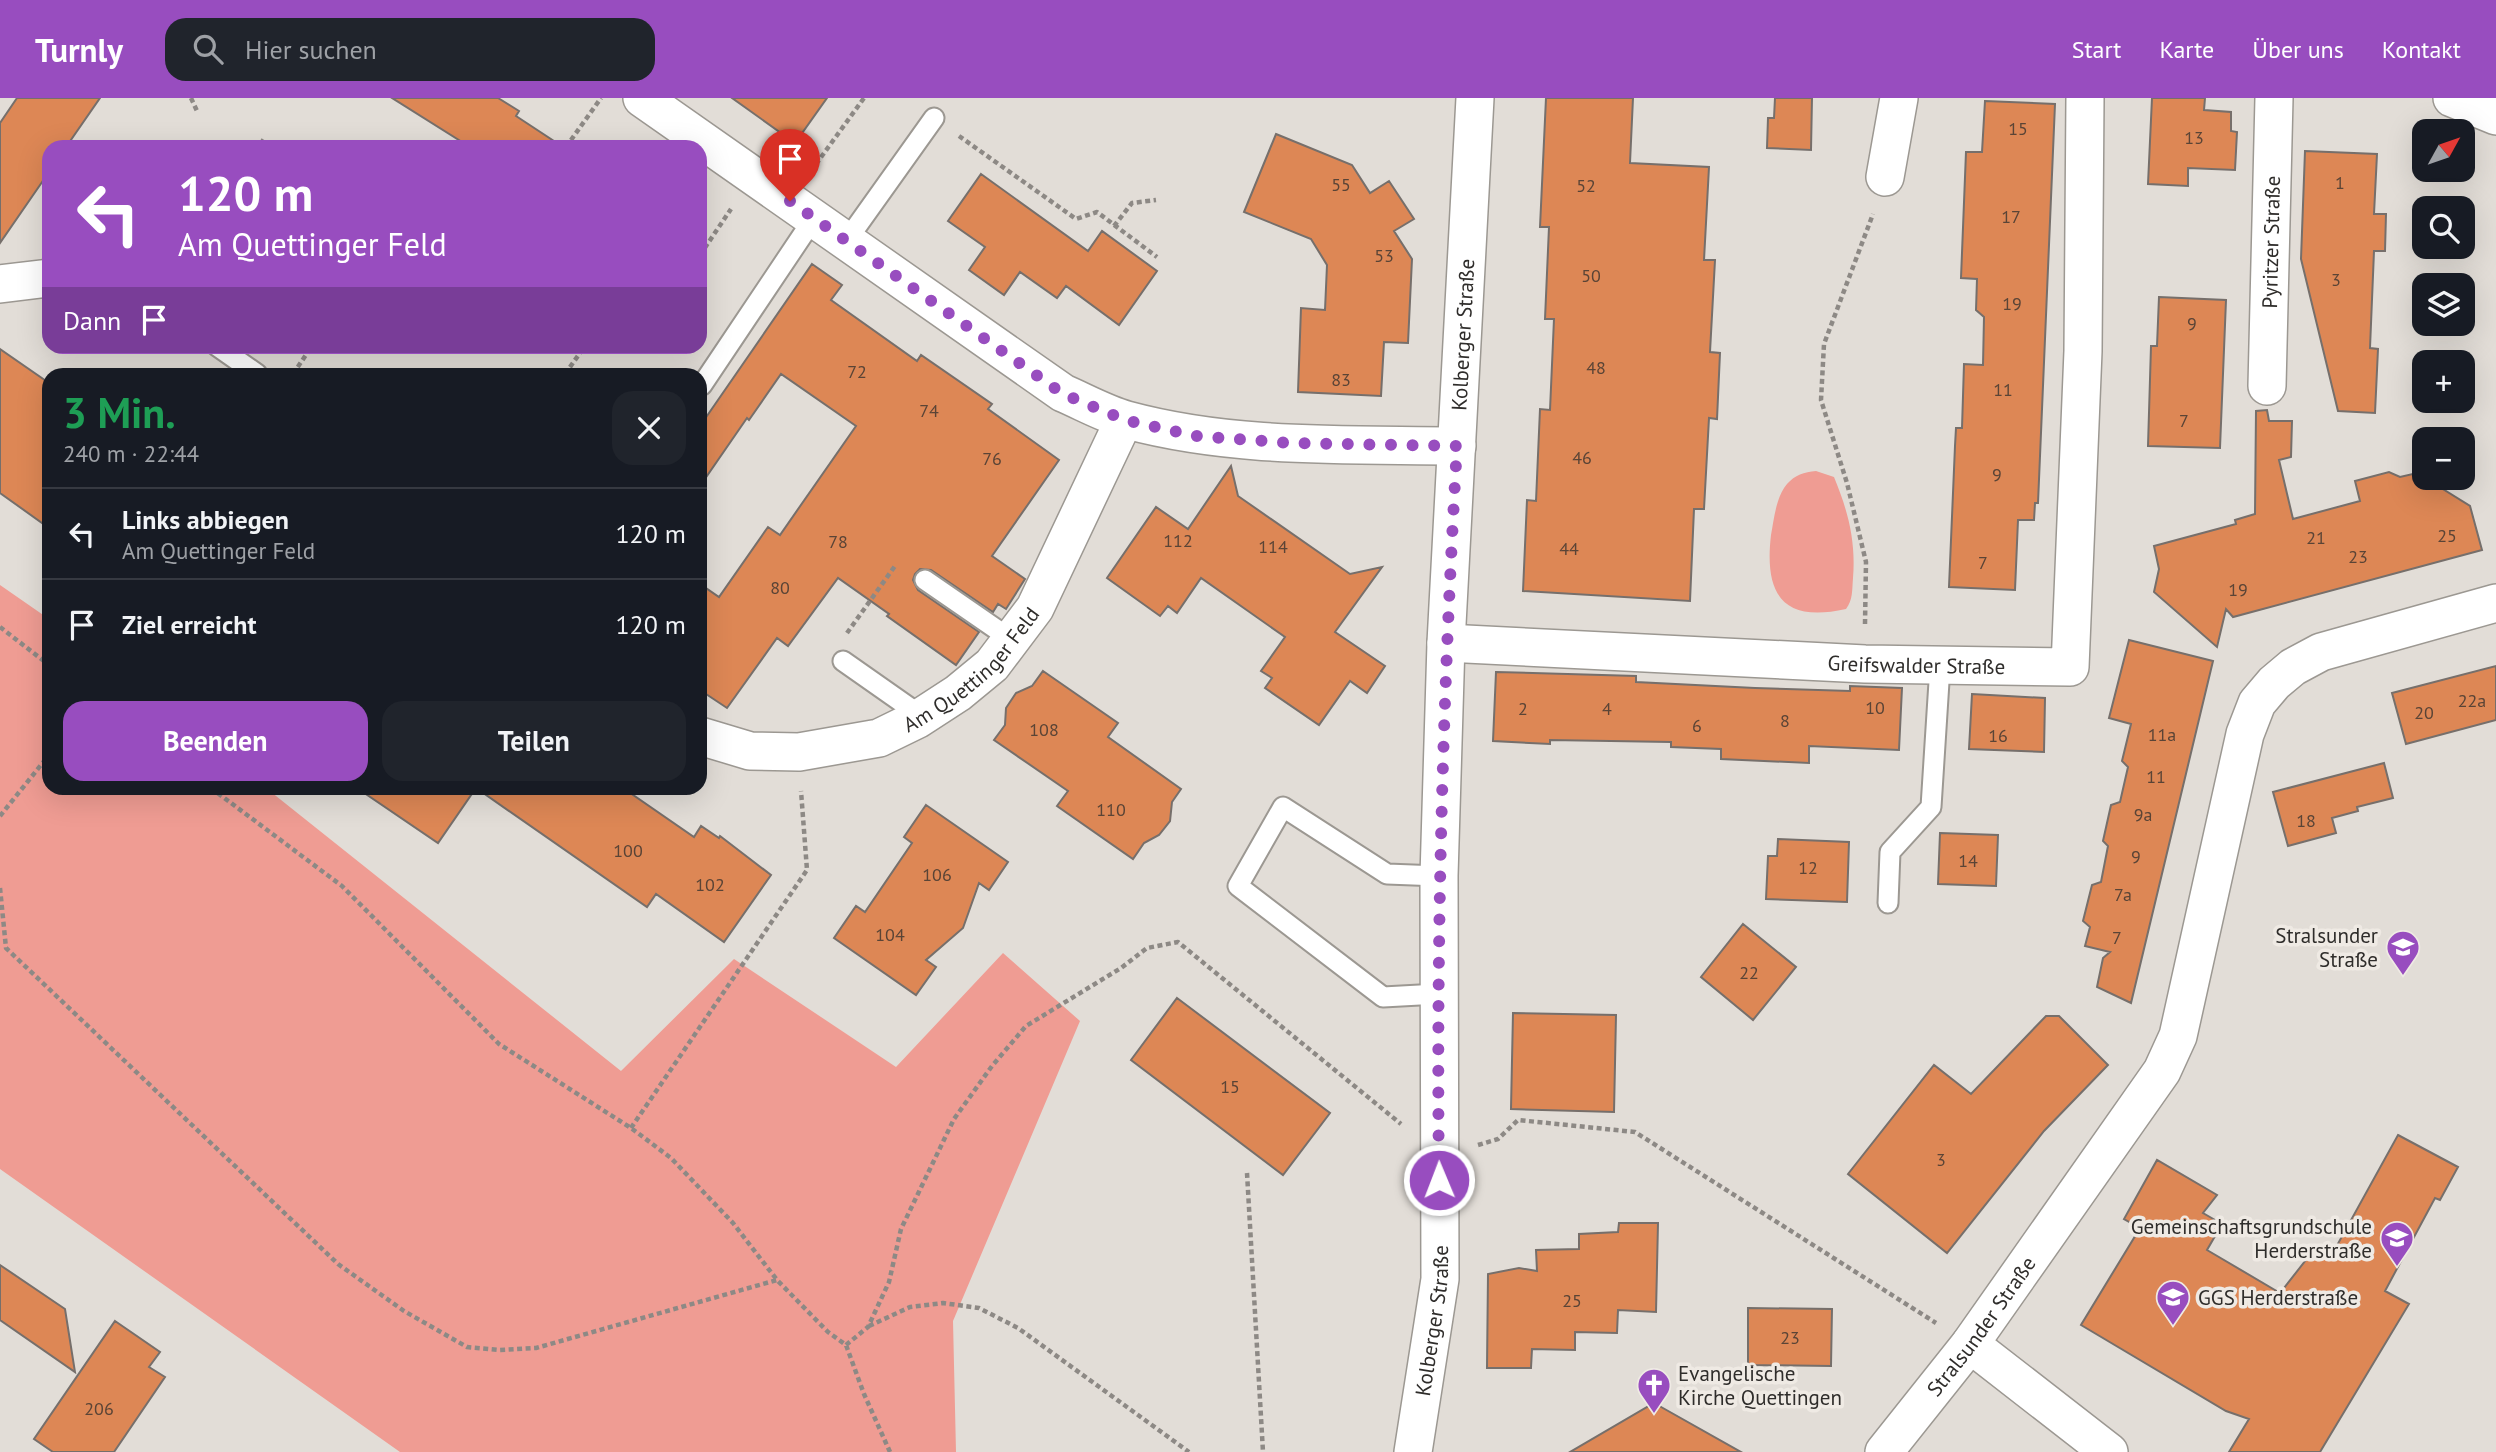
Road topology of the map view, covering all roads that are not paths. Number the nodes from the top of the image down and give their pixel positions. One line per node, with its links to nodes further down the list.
1 (642, 98): 9 (street)
2 (1475, 98): 21 (street, Kolberger Straße)
3 (1899, 98): 11 (street)
4 (2085, 98): 27 (street, Greifswalder Straße)
5 (2274, 98): 19 (street, Pyritzer Straße)
6 (2452, 98): 7 (street)
7 (2496, 116)
8 (934, 118): 13 (lane)
9 (702, 140)
10 (707, 143): 12 (street)
11 (1885, 177)
12 (802, 210): 13 (street); 18 (lane)
13 (847, 240): 20 (street)
14 (42, 279): 15 (street)
15 (0, 284)
16 (228, 354): 17 (lane)
17 (248, 368)
18 (707, 376)
19 (2267, 386)
20 (1125, 420): 21 (street); 24 (street, Am Quettinger Feld)
21 (1457, 446): 25 (street, Kolberger Straße)
22 (925, 580): 24 (lane)
23 (2496, 603): 33 (street, Stralsunder Straße)
24 (1012, 640): 28 (street, Am Quettinger Feld)
25 (1446, 643): 27 (street, Greifswalder Straße); 30 (street, Kolberger Straße)
26 (843, 661): 28 (lane)
27 (1940, 666): 31 (lane)
28 (918, 719): 29 (street, Am Quettinger Feld)
29 (707, 738)
30 (1439, 876): 32 (street, Kolberger Straße); 32 (lane)
31 (1888, 903)
32 (1438, 994): 34 (street, Kolberger Straße)
33 (1970, 1344): 35 (street, Stralsunder Straße); 36 (street)
34 (1413, 1452)
35 (1885, 1452)
36 (2109, 1452)

